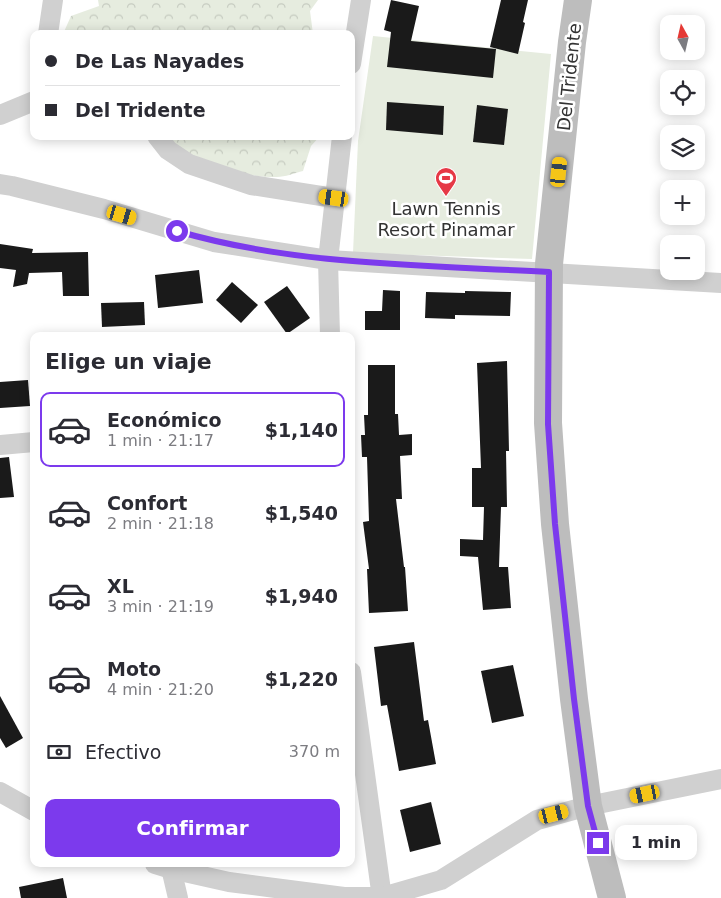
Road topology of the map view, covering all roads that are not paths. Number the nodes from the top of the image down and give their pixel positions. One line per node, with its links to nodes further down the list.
1 (53, 0): 4 (street)
2 (361, 0): 5 (street)
3 (578, 0): 13 (main road, Del Tridente)
4 (49, 30)
5 (355, 38)
6 (30, 103): 7 (street)
7 (0, 115)
8 (161, 140): 11 (street)
9 (341, 140): 11 (street)
10 (0, 184): 12 (street)
11 (334, 198): 12 (street)
12 (328, 260): 13 (street); 15 (street)
13 (549, 272): 14 (street); 21 (main road, Del Tridente)
14 (721, 283)
15 (330, 332)
16 (30, 442): 17 (street)
17 (0, 445)
18 (355, 701): 25 (street)
19 (721, 778): 21 (street)
20 (0, 792): 22 (street)
21 (588, 806): 25 (street); 27 (main road, Del Tridente)
22 (30, 809)
23 (165, 867): 26 (street)
24 (169, 867): 25 (street)
25 (382, 897)
26 (178, 898)
27 (612, 898)

